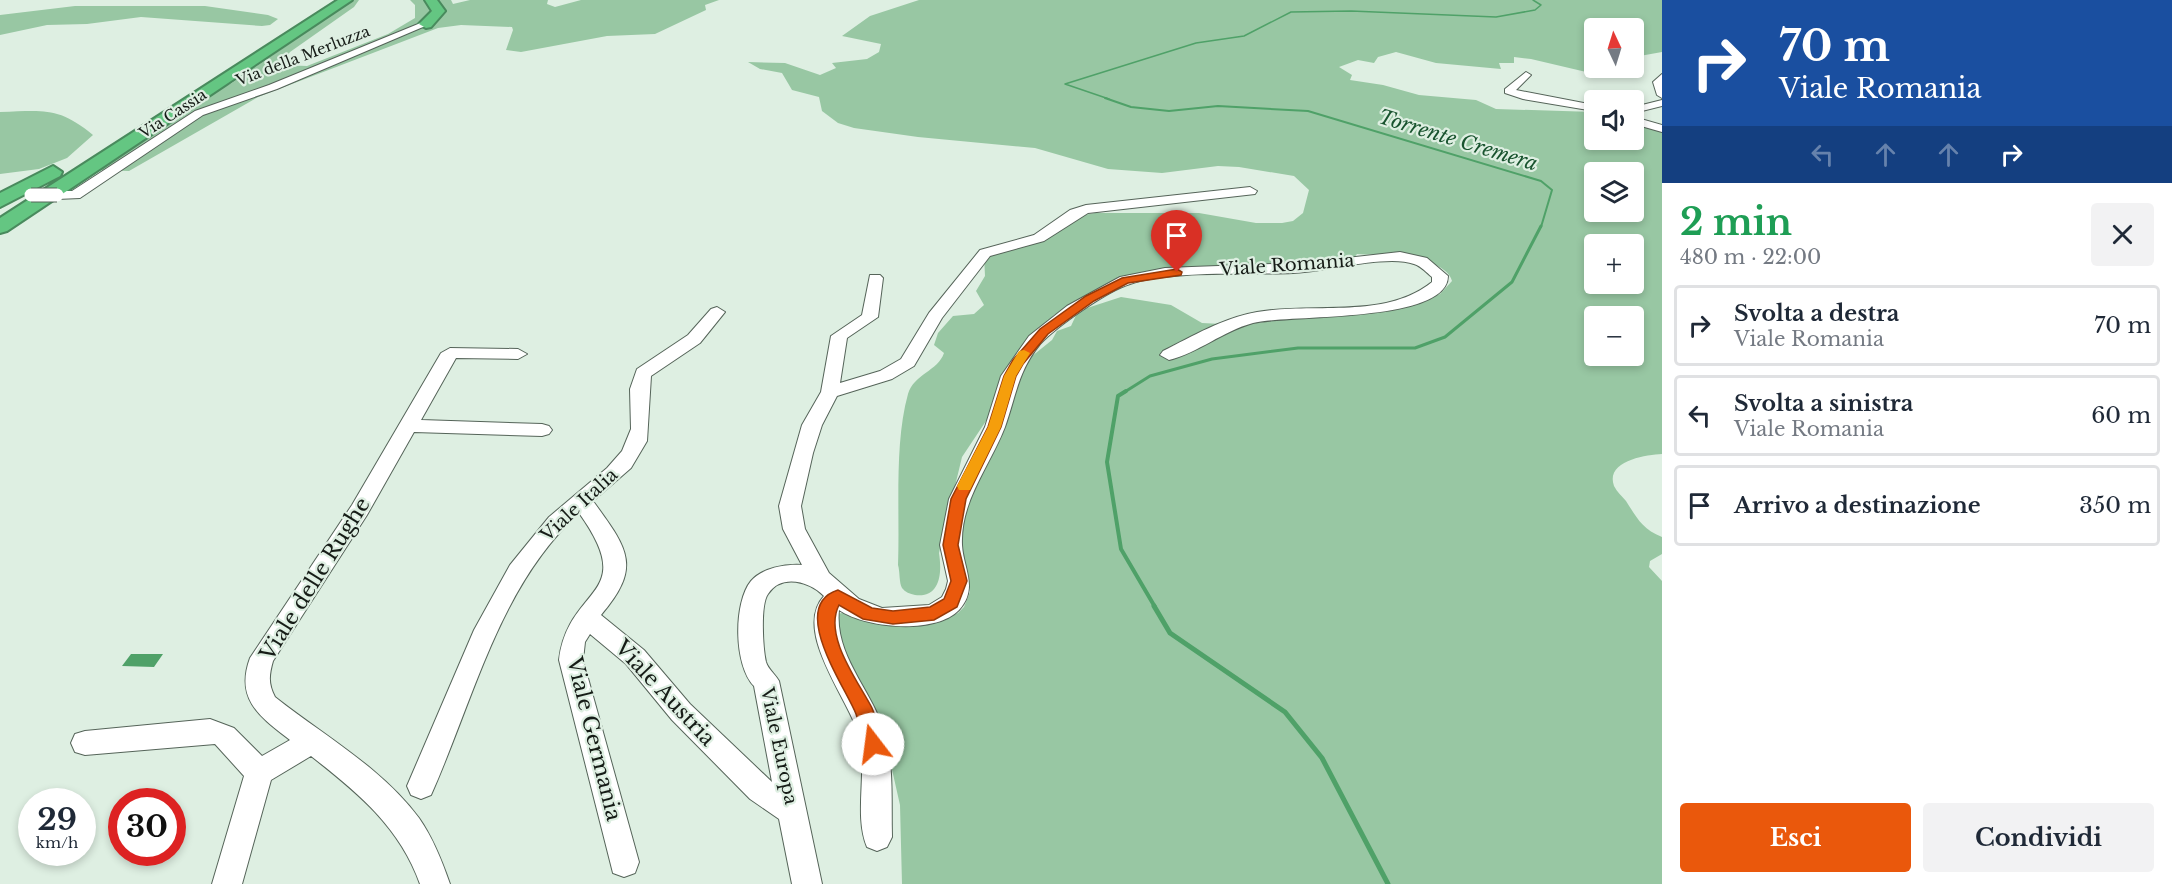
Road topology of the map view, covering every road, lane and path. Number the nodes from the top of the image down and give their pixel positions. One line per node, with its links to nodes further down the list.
1 (338, 0): 7 (highway, Via Cassia)
2 (346, 0): 18 (highway, Via Cassia)
3 (431, 0): 4 (highway)
4 (426, 24): 15 (street, Via della Merluzza)
5 (1526, 75): 10 (street)
6 (1662, 77): 8 (street)
7 (196, 92): 16 (highway); 17 (highway, Via Cassia)
8 (1662, 95)
9 (1662, 103): 11 (street)
10 (1584, 106)
11 (1644, 108)
12 (1644, 123): 13 (street)
13 (1662, 129)
14 (1250, 190): 24 (street)
15 (66, 195): 16 (street, bridge); 19 (highway)
16 (4, 197)
17 (0, 220)
18 (0, 227)
19 (0, 243)
20 (875, 278): 24 (street)
21 (717, 312): 27 (street, Viale Italia)
22 (518, 354): 25 (street, Viale delle Rughe)
23 (1169, 355): 28 (street, Viale Romania)
24 (830, 392): 28 (street)
25 (408, 426): 26 (street); 30 (street, Viale delle Rughe)
26 (542, 429)
27 (581, 499): 29 (street); 33 (street, Viale Italia)
28 (830, 588): 34 (street, Viale Europa); 35 (street)
29 (586, 617): 34 (street, Viale Austria); 36 (street, Viale Germania)
30 (312, 741): 32 (street); 38 (street, Viale delle Rughe)
31 (85, 743): 32 (street)
32 (259, 772): 37 (street)
33 (421, 786)
34 (793, 812): 39 (street, Viale Europa)
35 (877, 837)
36 (624, 862)
37 (227, 884)
38 (435, 884)
39 (807, 884)

